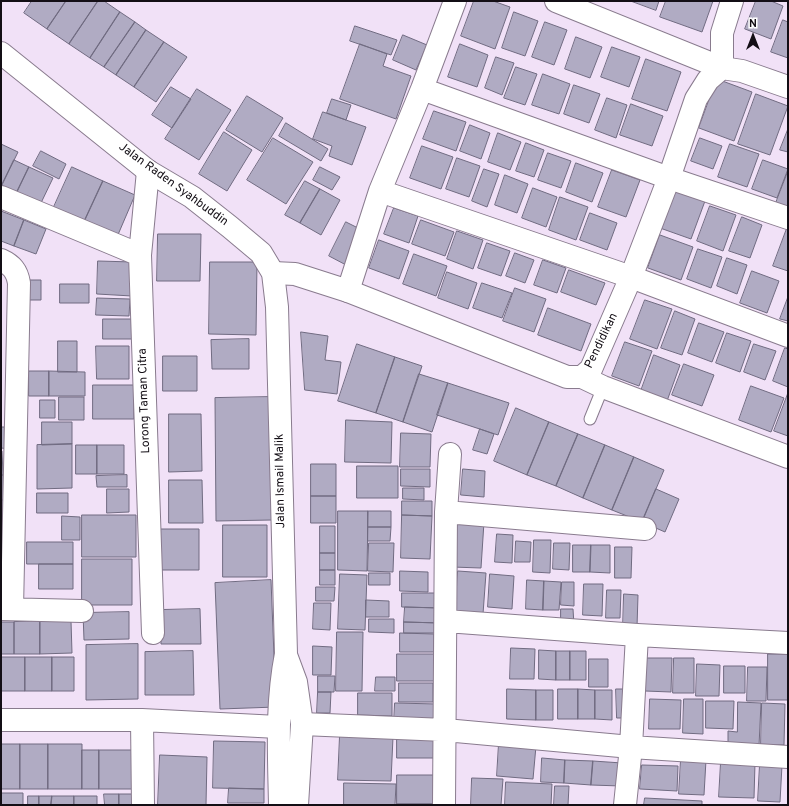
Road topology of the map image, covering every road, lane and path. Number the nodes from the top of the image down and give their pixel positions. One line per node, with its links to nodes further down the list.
1 (455, 1): 7 (street)
2 (556, 1): 5 (street)
3 (732, 1): 5 (street)
4 (1, 53): 8 (street, Jalan Raden Syahbuddin)
5 (722, 68): 6 (street); 9 (street, Pendidikan)
6 (788, 87)
7 (422, 89): 9 (street); 10 (street)
8 (148, 171): 13 (street, Lorong Taman Citra); 15 (street, Jalan Raden Syahbuddin)
9 (669, 178): 12 (street); 16 (street, Pendidikan)
10 (380, 191): 16 (street); 17 (street)
11 (1, 197): 13 (street)
12 (788, 218)
13 (140, 255): 30 (street, Lorong Taman Citra)
14 (1, 260): 27 (street)
15 (273, 273): 17 (street, Pendidikan); 18 (street, Jalan Raden Syahbuddin)
16 (631, 277): 19 (street); 20 (street, Pendidikan)
17 (348, 291): 20 (street, Pendidikan)
18 (277, 307): 33 (street, Jalan Ismail Malik)
19 (788, 336)
20 (582, 377): 21 (street)
21 (603, 387): 22 (lane); 24 (street)
22 (590, 420)
23 (450, 454): 25 (street)
24 (788, 457)
25 (446, 512): 26 (street); 29 (street)
26 (645, 529)
27 (6, 609): 28 (street)
28 (82, 612)
29 (446, 620): 31 (street); 38 (street)
30 (153, 633)
31 (637, 635): 32 (street); 39 (street)
32 (788, 643)
33 (286, 654): 36 (street, Jalan Ismail Malik); 37 (street, Jalan Ismail Malik)
34 (1, 720): 35 (street)
35 (142, 720): 37 (street); 41 (street)
36 (302, 724): 38 (street); 43 (street, Jalan Ismail Malik)
37 (278, 727): 42 (street, Jalan Ismail Malik)
38 (445, 730): 39 (street); 44 (street)
39 (631, 747): 40 (street); 45 (street)
40 (788, 757)
41 (143, 805)
42 (280, 805)
43 (296, 805)
44 (444, 805)
45 (625, 805)

